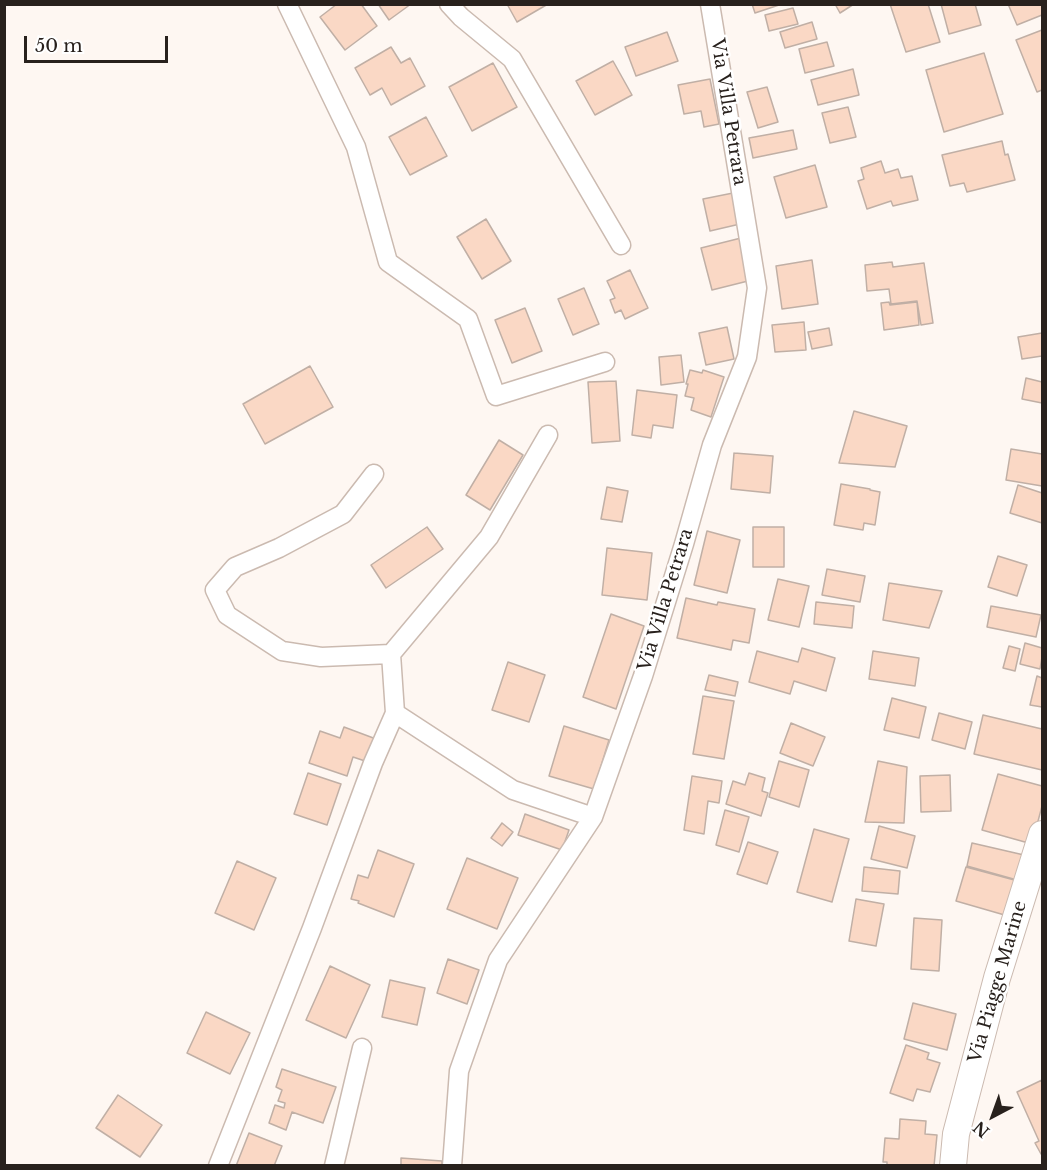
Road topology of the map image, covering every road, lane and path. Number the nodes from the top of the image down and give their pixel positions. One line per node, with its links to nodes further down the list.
1 (287, 4): 5 (street)
2 (449, 4): 4 (street)
3 (710, 4): 10 (street, Via Villa Petrara)
4 (621, 245)
5 (605, 362)
6 (548, 435): 8 (street)
7 (374, 474): 8 (street)
8 (391, 654): 9 (street)
9 (395, 713): 10 (street); 13 (street)
10 (593, 817): 15 (street, Via Villa Petrara)
11 (1042, 834): 16 (street, Via Piagge Marine)
12 (362, 1048): 14 (street)
13 (218, 1166)
14 (334, 1166)
15 (452, 1166)
16 (953, 1166)

